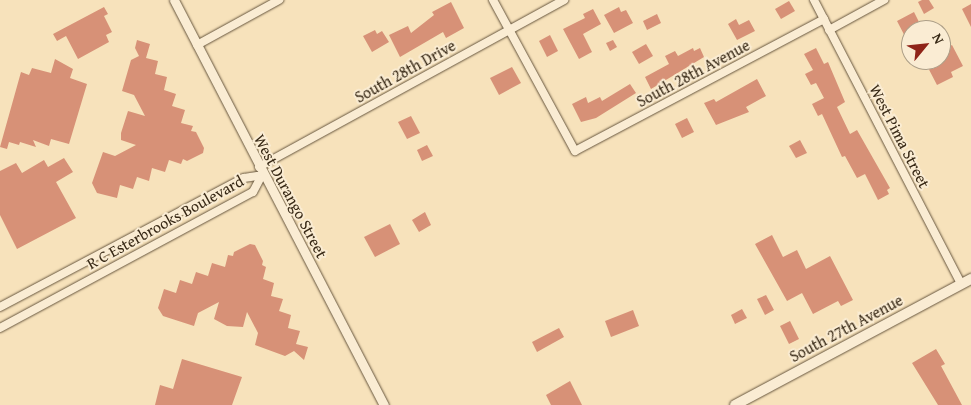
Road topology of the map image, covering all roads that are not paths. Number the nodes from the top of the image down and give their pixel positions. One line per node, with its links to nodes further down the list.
1 (174, 0): 10 (street, West Durango Street)
2 (279, 0): 10 (street)
3 (493, 0): 8 (street)
4 (564, 0): 8 (street, South 28th Drive)
5 (814, 0): 7 (street, West Pima Street)
6 (884, 0): 9 (street)
7 (824, 19): 8 (street, South 28th Avenue); 9 (street, West Pima Street)
8 (509, 30): 11 (street, South 28th Drive)
9 (830, 30): 13 (street, West Pima Street)
10 (197, 45): 11 (street, West Durango Street)
11 (260, 171): 14 (street, R C Esterbrooks Boulevard); 15 (street, R C Esterbrooks Boulevard); 16 (street, West Durango Street)
12 (971, 279): 13 (main road, South 27th Avenue)
13 (961, 284): 17 (main road, South 27th Avenue)
14 (0, 308)
15 (0, 328)
16 (384, 405)
17 (735, 405)

